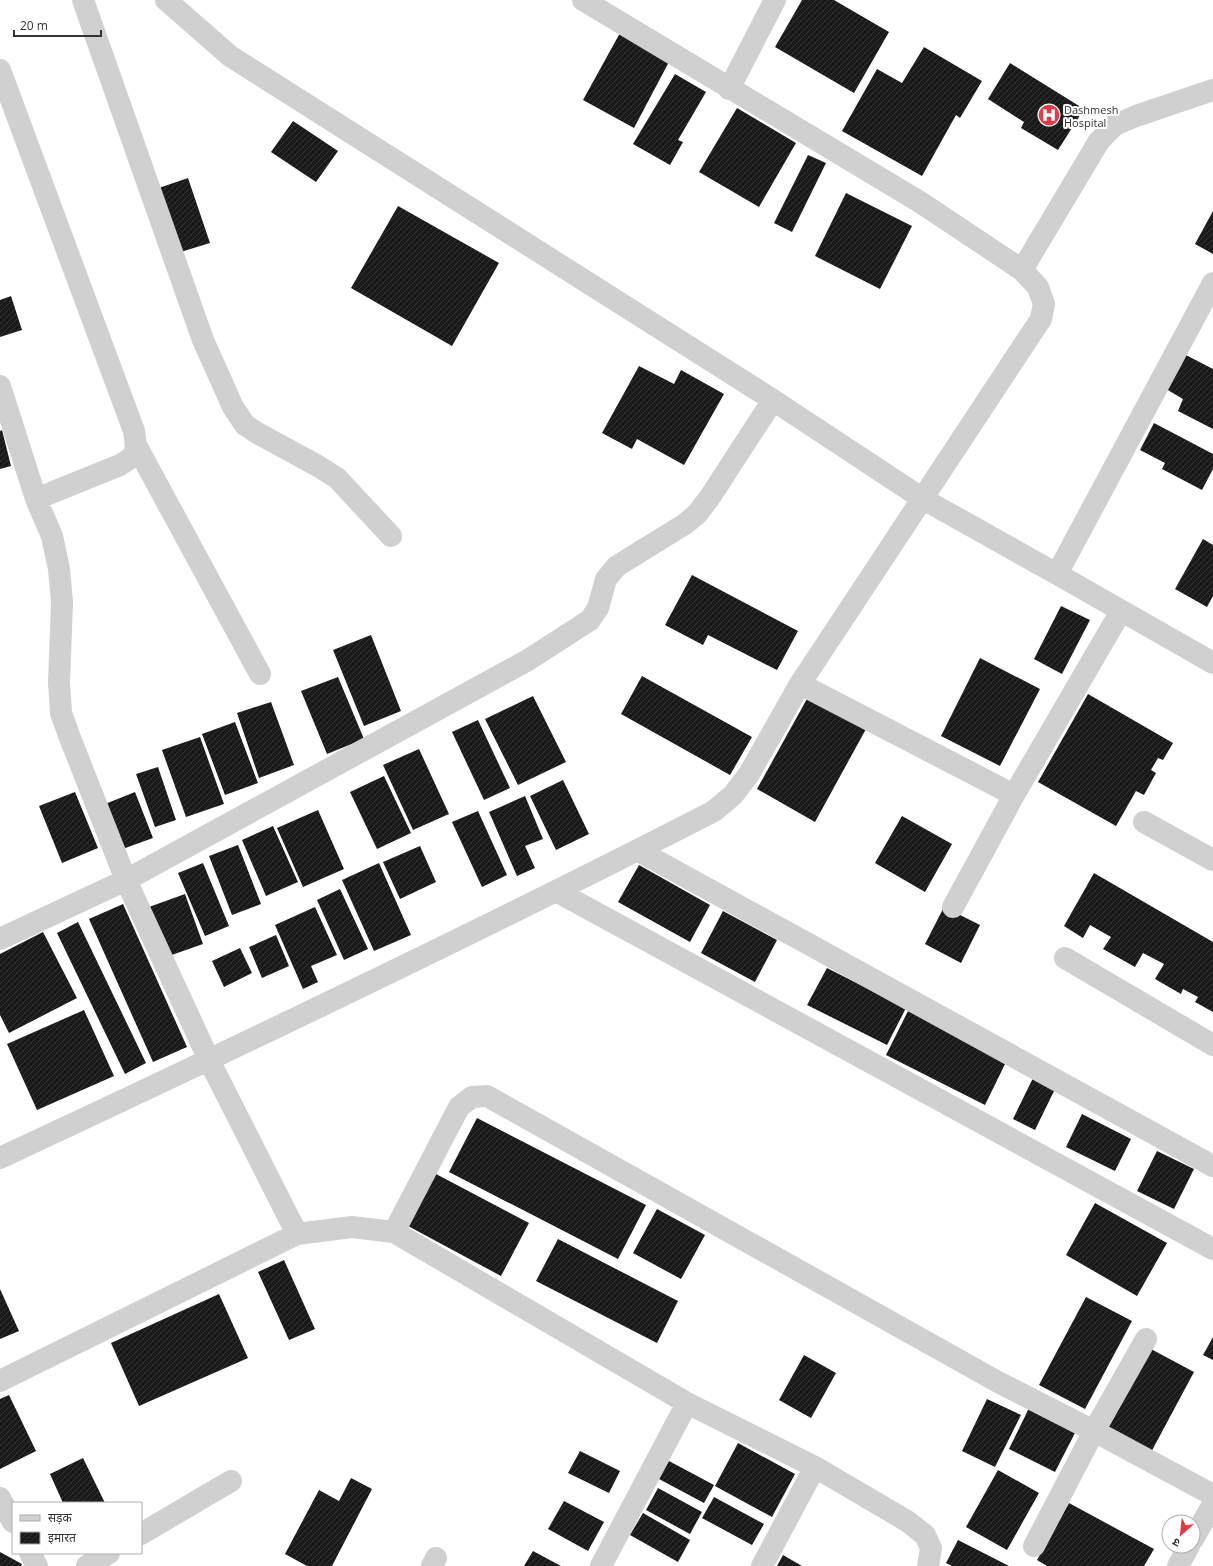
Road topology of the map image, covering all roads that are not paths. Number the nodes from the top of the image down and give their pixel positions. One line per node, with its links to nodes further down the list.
1 (83, 0): 15 (street)
2 (166, 0): 11 (street)
3 (583, 0): 6 (street)
4 (775, 0): 6 (street)
5 (0, 70): 12 (street)
6 (729, 88): 8 (street)
7 (1213, 90): 8 (street)
8 (1022, 270): 14 (street)
9 (1213, 283): 16 (street)
10 (0, 386): 13 (street)
11 (773, 400): 14 (street); 25 (street)
12 (137, 447): 13 (street); 19 (street)
13 (36, 499): 25 (street)
14 (923, 499): 16 (street); 20 (street)
15 (391, 536)
16 (1057, 574): 17 (street)
17 (1121, 611): 18 (street); 21 (street)
18 (1213, 664)
19 (260, 674)
20 (800, 684): 21 (street); 23 (street)
21 (1014, 796): 27 (street)
22 (1144, 822): 24 (street)
23 (637, 850): 26 (street); 33 (street)
24 (1213, 860)
25 (126, 880): 28 (street); 31 (street)
26 (556, 891): 31 (street); 36 (street)
27 (953, 907)
28 (0, 940)
29 (1065, 958): 30 (street)
30 (1213, 1045)
31 (209, 1060): 32 (street); 35 (street)
32 (0, 1158)
33 (1213, 1166)
34 (394, 1232): 35 (street); 39 (street); 40 (street)
35 (297, 1234): 38 (street)
36 (1213, 1249)
37 (1146, 1339): 40 (street)
38 (0, 1381)
39 (687, 1403): 41 (street); 53 (street)
40 (1094, 1431): 43 (street); 47 (street)
41 (815, 1467): 54 (street); 55 (street)
42 (231, 1481): 46 (street)
43 (1213, 1495)
44 (1213, 1504): 45 (street)
45 (1201, 1525)
46 (142, 1533)
47 (1034, 1546)
48 (31, 1554): 51 (street)
49 (107, 1554): 52 (street)
50 (1185, 1554): 56 (street)
51 (37, 1566)
52 (87, 1566)
53 (600, 1566)
54 (762, 1566)
55 (928, 1566)
56 (1178, 1566)

